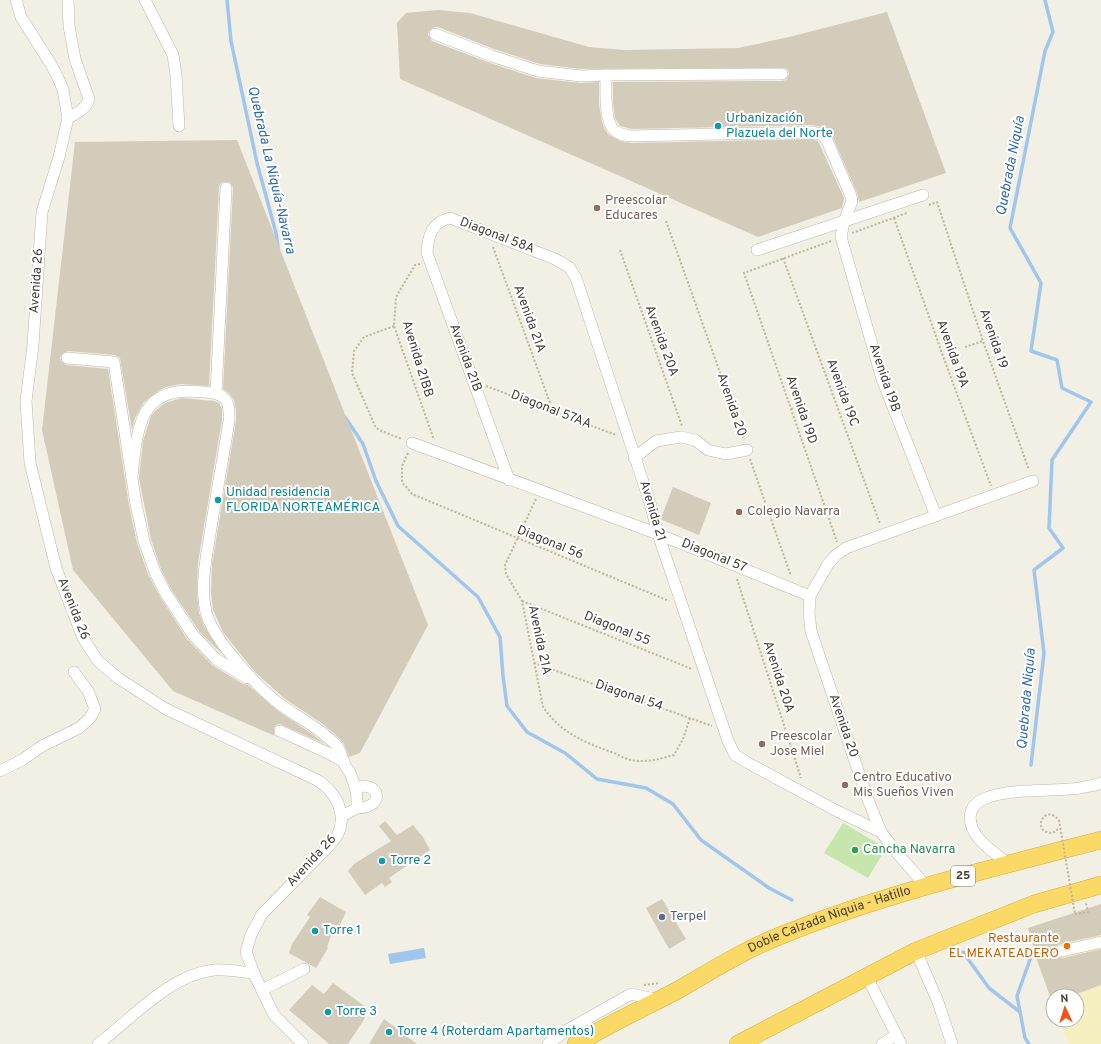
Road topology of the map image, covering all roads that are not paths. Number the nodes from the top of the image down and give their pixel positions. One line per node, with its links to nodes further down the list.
1 (16, 0): 7 (street, Avenida 26)
2 (68, 0): 7 (street)
3 (145, 0): 8 (street)
4 (435, 34): 6 (street)
5 (782, 74): 6 (street)
6 (606, 75): 11 (street)
7 (68, 118): 34 (street, Avenida 26)
8 (179, 126)
9 (226, 188): 16 (street)
10 (924, 195): 11 (street)
11 (844, 222): 13 (street); 23 (street, Avenida 19B)
12 (430, 235): 14 (street, Diagonal 58A); 21 (street, Avenida 21B)
13 (757, 250)
14 (569, 267): 19 (street, Avenida 21)
15 (67, 358): 20 (street)
16 (216, 393): 20 (street); 27 (street)
17 (412, 443): 21 (street, Diagonal 57)
18 (747, 450): 19 (street)
19 (634, 458): 24 (street, Avenida 21)
20 (132, 477): 27 (street)
21 (509, 480): 24 (street, Diagonal 57)
22 (1033, 481): 23 (street)
23 (936, 516): 25 (street)
24 (658, 534): 25 (street, Diagonal 57); 35 (street, Avenida 21)
25 (810, 596): 35 (street, Avenida 20)
26 (74, 672): 30 (street)
27 (254, 682): 29 (street)
28 (280, 731): 29 (street)
29 (344, 762): 32 (street)
30 (0, 771)
31 (1101, 783): 37 (street)
32 (356, 788): 33 (street); 33 (street)
33 (357, 808): 34 (street)
34 (342, 816): 44 (street, Avenida 26)
35 (881, 832): 39 (street, Avenida 20)
36 (1101, 840): 37 (highway, Doble Calzada Niquia - Hatillo / 25)
37 (1008, 864): 39 (highway, Doble Calzada Niquia - Hatillo / 25)
38 (1101, 885): 41 (highway)
39 (926, 886): 47 (highway, Doble Calzada Niquia - Hatillo / 25)
40 (1101, 942): 42 (street)
41 (916, 951): 45 (highway); 56 (street)
42 (1062, 952)
43 (304, 969): 46 (street)
44 (254, 974): 46 (street, Avenida 26); 49 (street); 50 (street)
45 (867, 977): 48 (street); 54 (highway)
46 (262, 990): 51 (street, Avenida 26)
47 (659, 1000): 52 (street); 53 (highway, Doble Calzada Niquia - Hatillo / 25)
48 (899, 1039): 55 (street)
49 (98, 1044)
50 (105, 1044)
51 (303, 1044)
52 (548, 1044)
53 (576, 1044)
54 (738, 1044)
55 (882, 1044)
56 (952, 1044)

